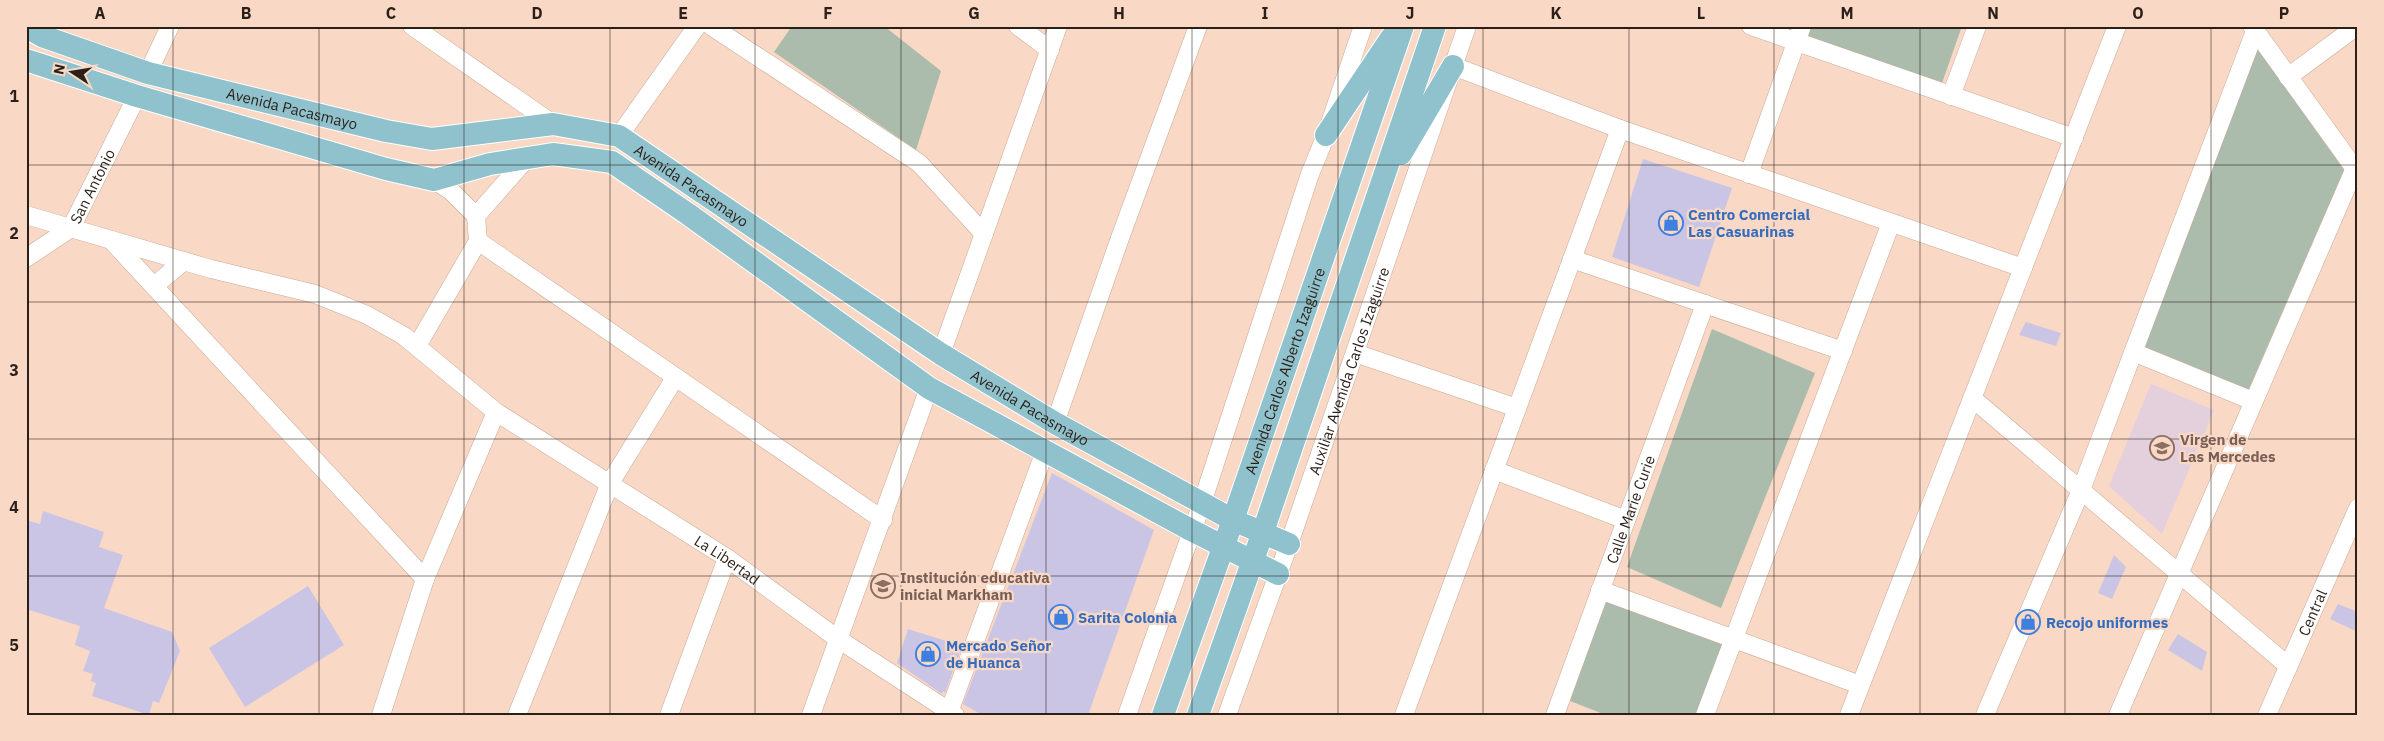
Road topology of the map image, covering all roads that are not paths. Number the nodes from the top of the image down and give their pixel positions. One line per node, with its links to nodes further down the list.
1 (170, 26): 22 (street)
2 (412, 26): 27 (street)
3 (1018, 26): 19 (street)
4 (1058, 26): 19 (street)
5 (1198, 26): 64 (street)
6 (1363, 26): 30 (street)
7 (1398, 26): 30 (main road)
8 (1403, 26): 72 (main road, Avenida Carlos Alberto Izaguirre)
9 (1435, 26): 38 (main road, Avenida Carlos Alberto Izaguirre)
10 (1467, 26): 21 (street, Auxiliar Avenida Carlos Izaguirre)
11 (1751, 26): 18 (street)
12 (1977, 26): 25 (street)
13 (2117, 26): 32 (street)
14 (2357, 26): 23 (street)
15 (26, 27): 22 (main road, Avenida Pacasmayo)
16 (698, 27): 31 (street); 44 (street)
17 (2253, 28): 23 (street); 55 (street)
18 (1799, 34): 25 (street); 35 (street)
19 (1050, 50): 44 (street)
20 (26, 60): 24 (main road, Avenida Pacasmayo)
21 (1453, 66): 28 (street); 38 (main road); 56 (street, Auxiliar Avenida Carlos Izaguirre)
22 (148, 73): 26 (main road, Avenida Pacasmayo)
23 (2288, 77): 34 (street)
24 (137, 96): 29 (main road, Avenida Pacasmayo); 43 (street, San Antonio)
25 (1951, 96): 32 (street)
26 (275, 104): 27 (main road, Avenida Pacasmayo); 29 (main road)
27 (553, 124): 31 (main road, Avenida Pacasmayo)
28 (1620, 129): 35 (street); 48 (street)
29 (266, 134): 36 (main road, Avenida Pacasmayo)
30 (1326, 135): 69 (street)
31 (619, 136): 37 (main road, Avenida Pacasmayo)
32 (2074, 138): 50 (street)
33 (526, 158): 36 (main road, Avenida Pacasmayo); 40 (main road, Avenida Pacasmayo); 41 (street)
34 (2356, 171): 61 (street)
35 (1749, 174): 42 (street)
36 (434, 180): 41 (street)
37 (703, 193): 40 (main road); 57 (main road, Avenida Pacasmayo)
38 (1378, 193): 75 (main road, Avenida Carlos Alberto Izaguirre)
39 (26, 214): 43 (street, La Libertad)
40 (688, 214): 59 (main road, Avenida Pacasmayo)
41 (476, 216): 46 (street)
42 (1891, 223): 50 (street); 54 (street)
43 (71, 228): 45 (street, La Libertad); 47 (street, San Antonio)
44 (984, 234): 57 (street)
45 (111, 239): 49 (street, La Libertad); 51 (street)
46 (478, 241): 53 (street); 58 (street)
47 (26, 258)
48 (1572, 259): 52 (street); 62 (street)
49 (184, 261): 51 (street); 53 (street, La Libertad)
50 (2023, 268): 60 (street)
51 (154, 286): 82 (street)
52 (1705, 304): 54 (street); 73 (street, Calle Marie Curie)
53 (417, 346): 63 (street, La Libertad)
54 (1843, 351): 84 (street)
55 (2133, 352): 61 (street); 68 (street)
56 (1355, 353): 62 (street); 76 (street, Auxiliar Avenida Carlos Izaguirre)
57 (941, 354): 64 (main road, Avenida Pacasmayo)
58 (675, 378): 67 (street); 71 (street)
59 (930, 388): 65 (main road, Avenida Pacasmayo); 71 (street)
60 (1972, 398): 68 (street); 87 (street)
61 (2253, 400): 81 (street)
62 (1517, 408): 66 (street)
63 (496, 412): 67 (street, La Libertad); 82 (street)
64 (1055, 423): 69 (main road, Avenida Pacasmayo)
65 (1046, 451): 74 (main road, Avenida Pacasmayo); 88 (street)
66 (1494, 470): 73 (street); 97 (street)
67 (610, 483): 78 (street, La Libertad); 90 (street)
68 (2081, 490): 81 (street); 101 (street)
69 (1202, 504): 72 (main road, Avenida Pacasmayo); 74 (street)
70 (2358, 508): 86 (street, Central)
71 (883, 520): 85 (street)
72 (1233, 520): 75 (main road, Avenida Pacasmayo); 77 (main road, Avenida Carlos Alberto Izaguirre)
73 (1626, 520): 83 (street, Calle Marie Curie)
74 (1191, 530): 77 (main road, Avenida Pacasmayo); 93 (street)
75 (1263, 532): 76 (main road, Avenida Pacasmayo); 79 (main road, Avenida Carlos Alberto Izaguirre)
76 (1289, 544): 80 (street, Auxiliar Avenida Carlos Izaguirre)
77 (1222, 546): 79 (main road, Avenida Pacasmayo); 94 (main road, Avenida Carlos Alberto Izaguirre)
78 (727, 558): 85 (street, La Libertad); 91 (street)
79 (1252, 560): 80 (main road, Avenida Pacasmayo); 95 (main road, Avenida Carlos Alberto Izaguirre)
80 (1278, 574): 96 (street, Auxiliar Avenida Carlos Izaguirre)
81 (2180, 574): 86 (street); 102 (street)
82 (425, 579): 89 (street)
83 (1600, 590): 84 (street); 98 (street, Calle Marie Curie)
84 (1733, 638): 87 (street); 99 (street)
85 (838, 639): 88 (street, La Libertad); 92 (street)
86 (2288, 665): 103 (street, Central)
87 (1860, 685): 100 (street)
88 (951, 713)
89 (381, 715)
90 (517, 715)
91 (669, 715)
92 (811, 715)
93 (1127, 715)
94 (1163, 715)
95 (1198, 715)
96 (1228, 715)
97 (1404, 715)
98 (1555, 715)
99 (1704, 715)
100 (1848, 715)
101 (1985, 715)
102 (2118, 715)
103 (2266, 715)

